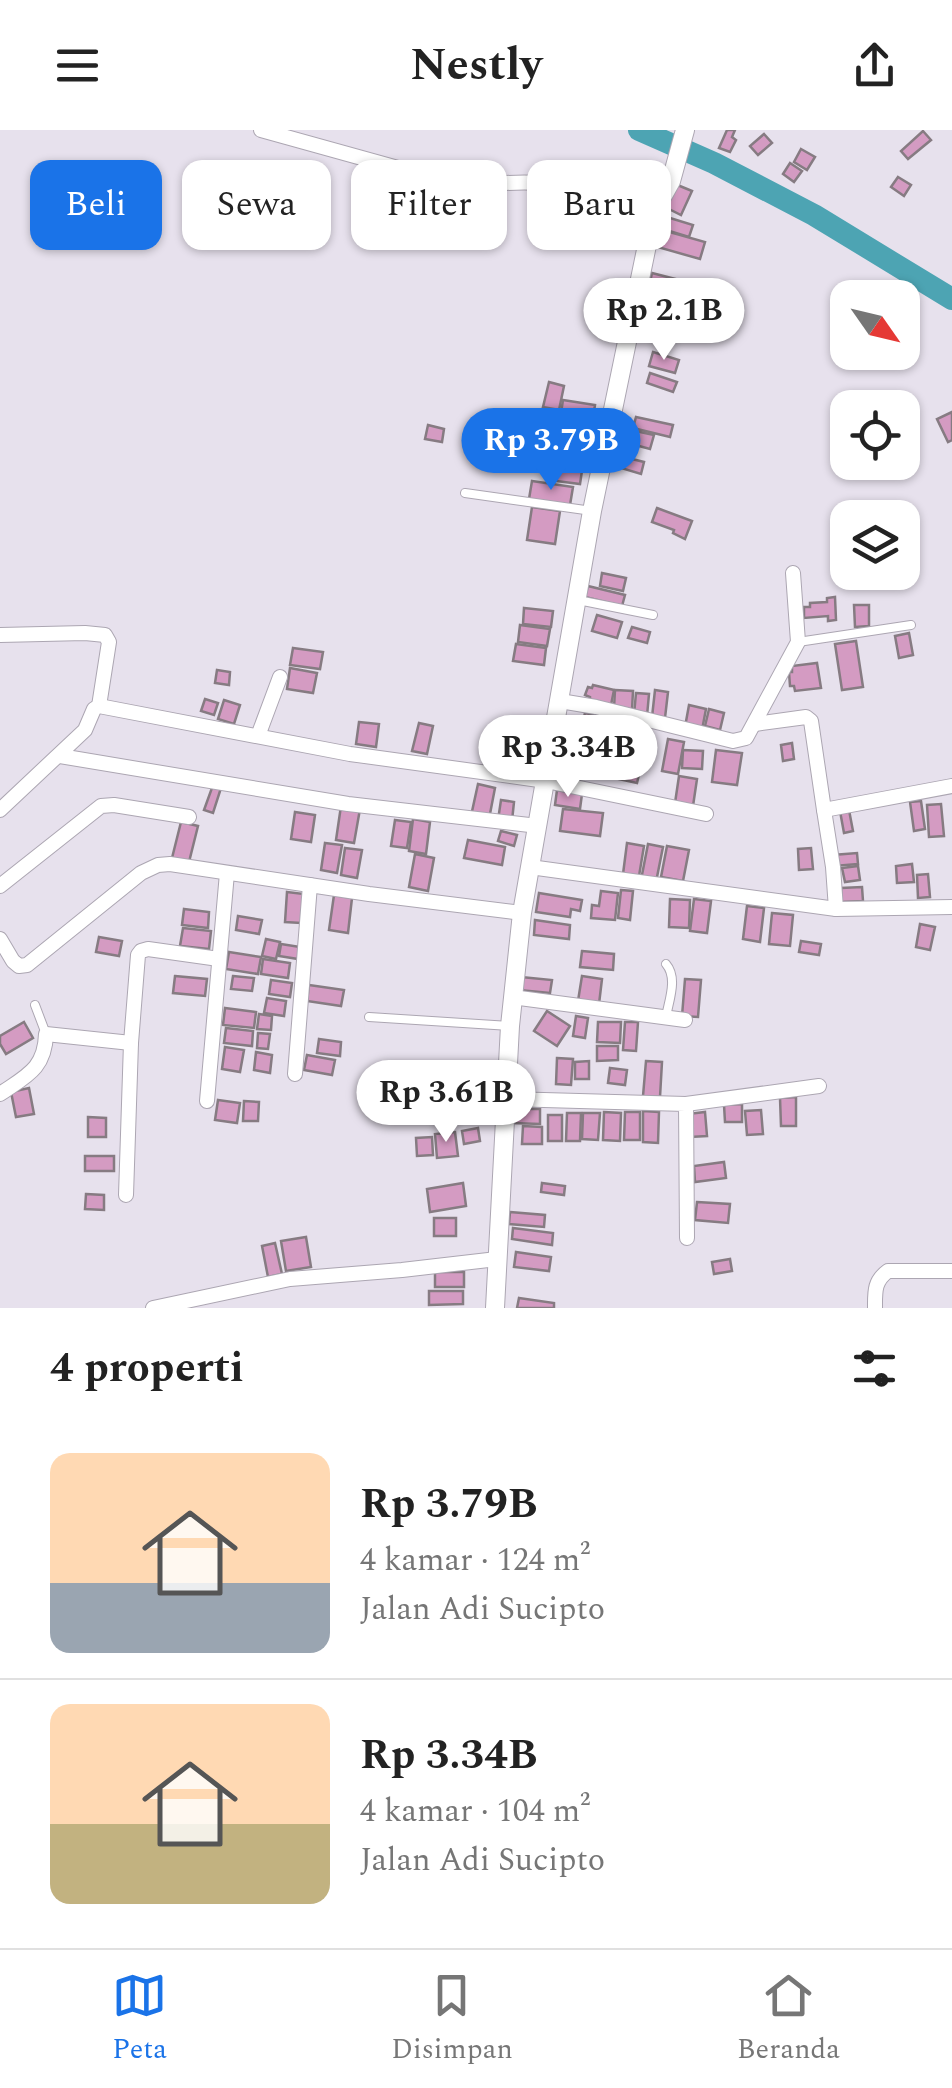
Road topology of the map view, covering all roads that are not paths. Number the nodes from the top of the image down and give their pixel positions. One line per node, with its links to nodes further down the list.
1 (261, 130): 4 (street)
2 (684, 132): 3 (street)
3 (671, 178)
4 (527, 183)
5 (647, 250): 7 (street)
6 (685, 287): 7 (lane)
7 (631, 318): 9 (street)
8 (528, 418): 9 (lane)
9 (609, 429): 11 (street)
10 (465, 493): 11 (lane)
11 (592, 511): 13 (street)
12 (793, 573): 17 (street)
13 (578, 600): 14 (lane); 19 (street)
14 (653, 615)
15 (911, 625): 17 (lane)
16 (0, 635): 20 (street)
17 (798, 642): 21 (street)
18 (280, 677): 22 (street)
19 (560, 701): 21 (street); 24 (street)
20 (100, 706): 22 (street); 23 (street)
21 (755, 724): 27 (street)
22 (258, 736): 24 (street)
23 (60, 756): 26 (street); 30 (street)
24 (546, 781): 28 (street); 30 (street)
25 (952, 786): 27 (street)
26 (0, 810)
27 (824, 810): 36 (street)
28 (706, 814)
29 (189, 817): 33 (street)
30 (538, 826): 31 (street)
31 (530, 867): 36 (street); 37 (street)
32 (227, 873): 34 (street); 38 (street); 39 (street)
33 (0, 886)
34 (310, 886): 37 (street); 49 (street)
35 (952, 907): 36 (street)
36 (836, 909)
37 (522, 913): 41 (street)
38 (0, 939)
39 (219, 958): 48 (street); 53 (street)
40 (666, 964): 44 (lane)
41 (512, 998): 44 (street); 46 (street)
42 (35, 1005): 47 (lane)
43 (369, 1017): 46 (lane)
44 (666, 1017): 45 (street)
45 (685, 1020)
46 (510, 1026): 52 (street)
47 (46, 1034): 48 (street); 51 (street)
48 (131, 1043): 55 (street)
49 (295, 1074)
50 (819, 1086): 54 (street)
51 (0, 1094)
52 (506, 1099): 54 (street); 57 (street)
53 (207, 1101)
54 (686, 1104): 56 (street)
55 (126, 1196)
56 (687, 1238)
57 (497, 1259): 59 (street); 60 (street)
58 (952, 1272): 61 (street)
59 (153, 1308)
60 (495, 1308)
61 (875, 1308)

